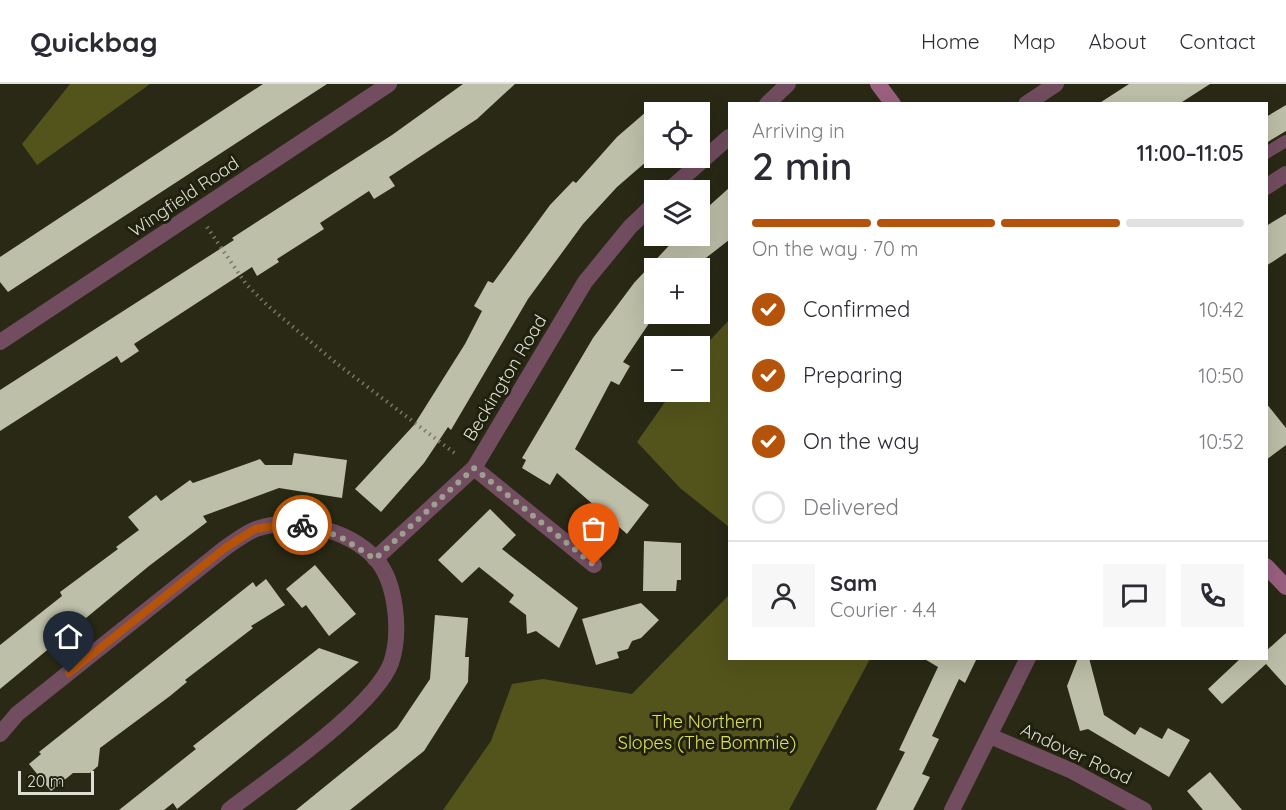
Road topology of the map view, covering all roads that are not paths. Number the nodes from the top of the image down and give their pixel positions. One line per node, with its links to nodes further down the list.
1 (389, 84): 15 (street, Wingfield Road)
2 (789, 84): 5 (street)
3 (879, 84): 6 (main road)
4 (1056, 84): 7 (street)
5 (769, 102)
6 (892, 102)
7 (1029, 102)
8 (728, 138): 12 (street)
9 (1286, 141): 10 (lane)
10 (1268, 152)
11 (1285, 177): 13 (street)
12 (680, 180)
13 (1268, 186)
14 (644, 214): 16 (street, Beckington Road)
15 (0, 342)
16 (474, 468): 17 (street, Beckington Road); 18 (street)
17 (375, 559): 22 (street); 24 (street)
18 (594, 565)
19 (1268, 568): 20 (main road)
20 (1286, 587)
21 (1027, 660): 23 (street)
22 (0, 734)
23 (990, 736): 25 (street); 26 (street, Andover Road)
24 (229, 810)
25 (952, 810)
26 (1144, 810)

